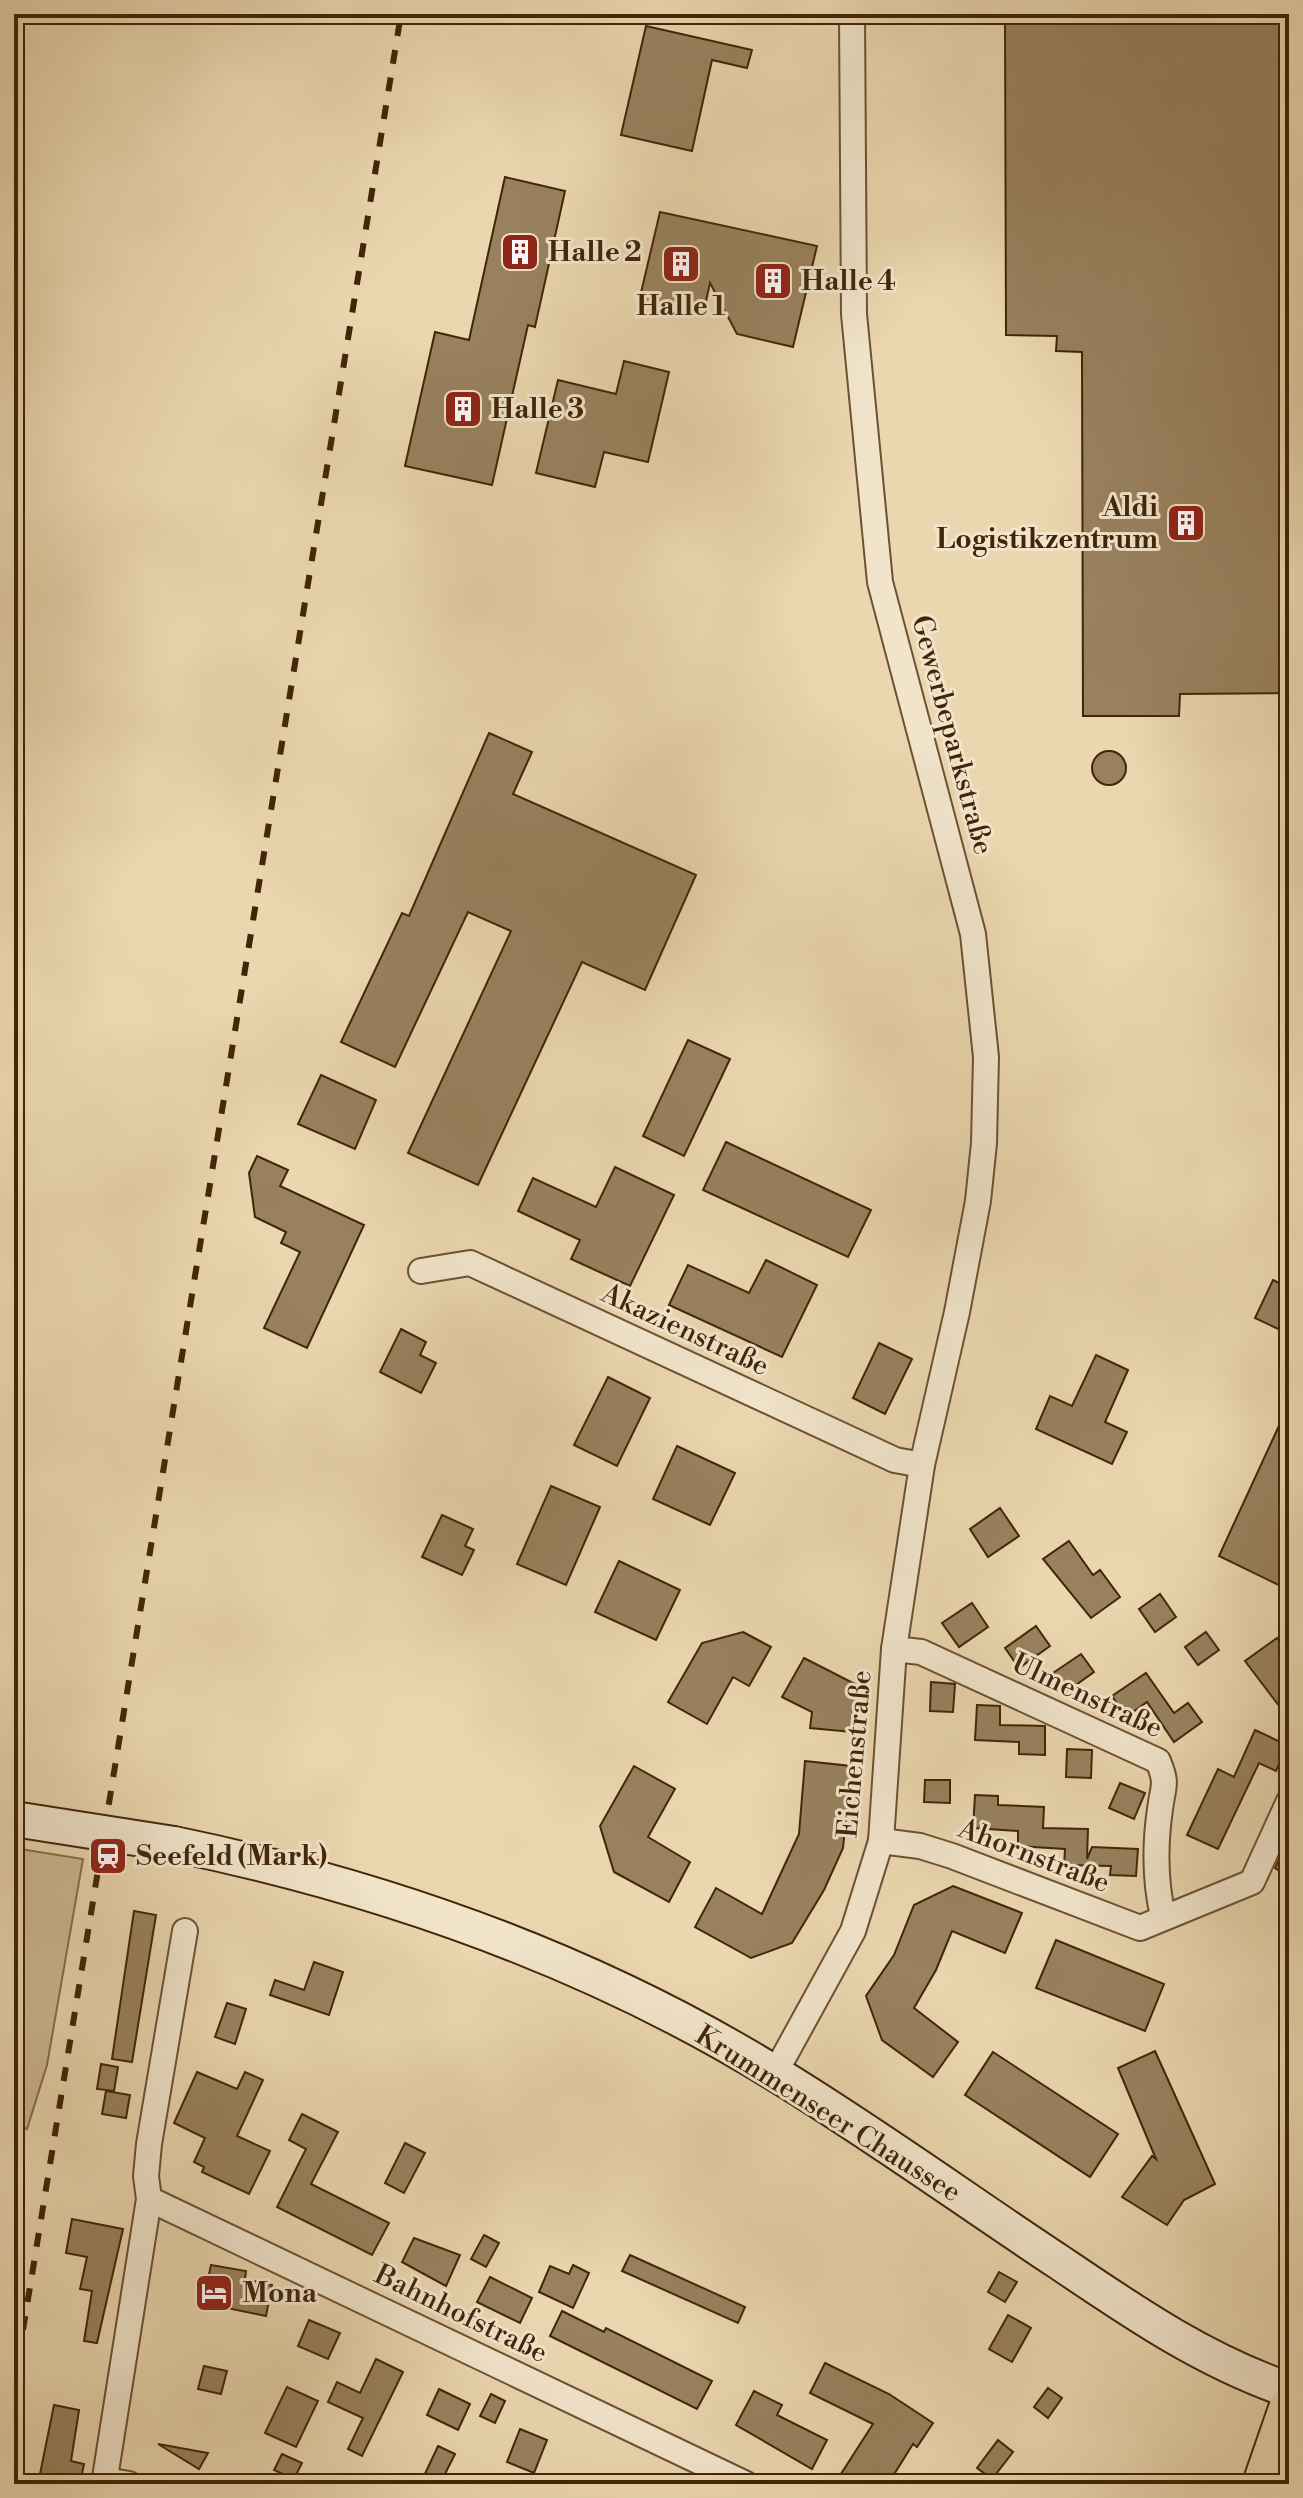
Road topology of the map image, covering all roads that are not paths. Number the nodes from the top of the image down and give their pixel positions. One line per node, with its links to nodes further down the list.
1 (852, 14): 3 (street, Gewerbeparkstraße)
2 (421, 1271): 3 (street, Akazienstraße)
3 (922, 1465): 4 (street, Eichenstraße)
4 (894, 1649): 7 (street, Eichenstraße); 8 (street, Ulmenstraße)
5 (1289, 1801): 8 (street)
6 (14, 1819): 10 (main road, Krummenseer Chaussee, bridge)
7 (881, 1841): 8 (street, Ahornstraße); 10 (street, Eichenstraße)
8 (1163, 1916)
9 (185, 1931): 11 (street)
10 (775, 2073): 12 (main road, Krummenseer Chaussee)
11 (149, 2199): 14 (street); 15 (street, Bahnhofstraße)
12 (1289, 2390)
13 (1289, 2406): 16 (main road)
14 (113, 2483)
15 (746, 2484)
16 (1262, 2484)

